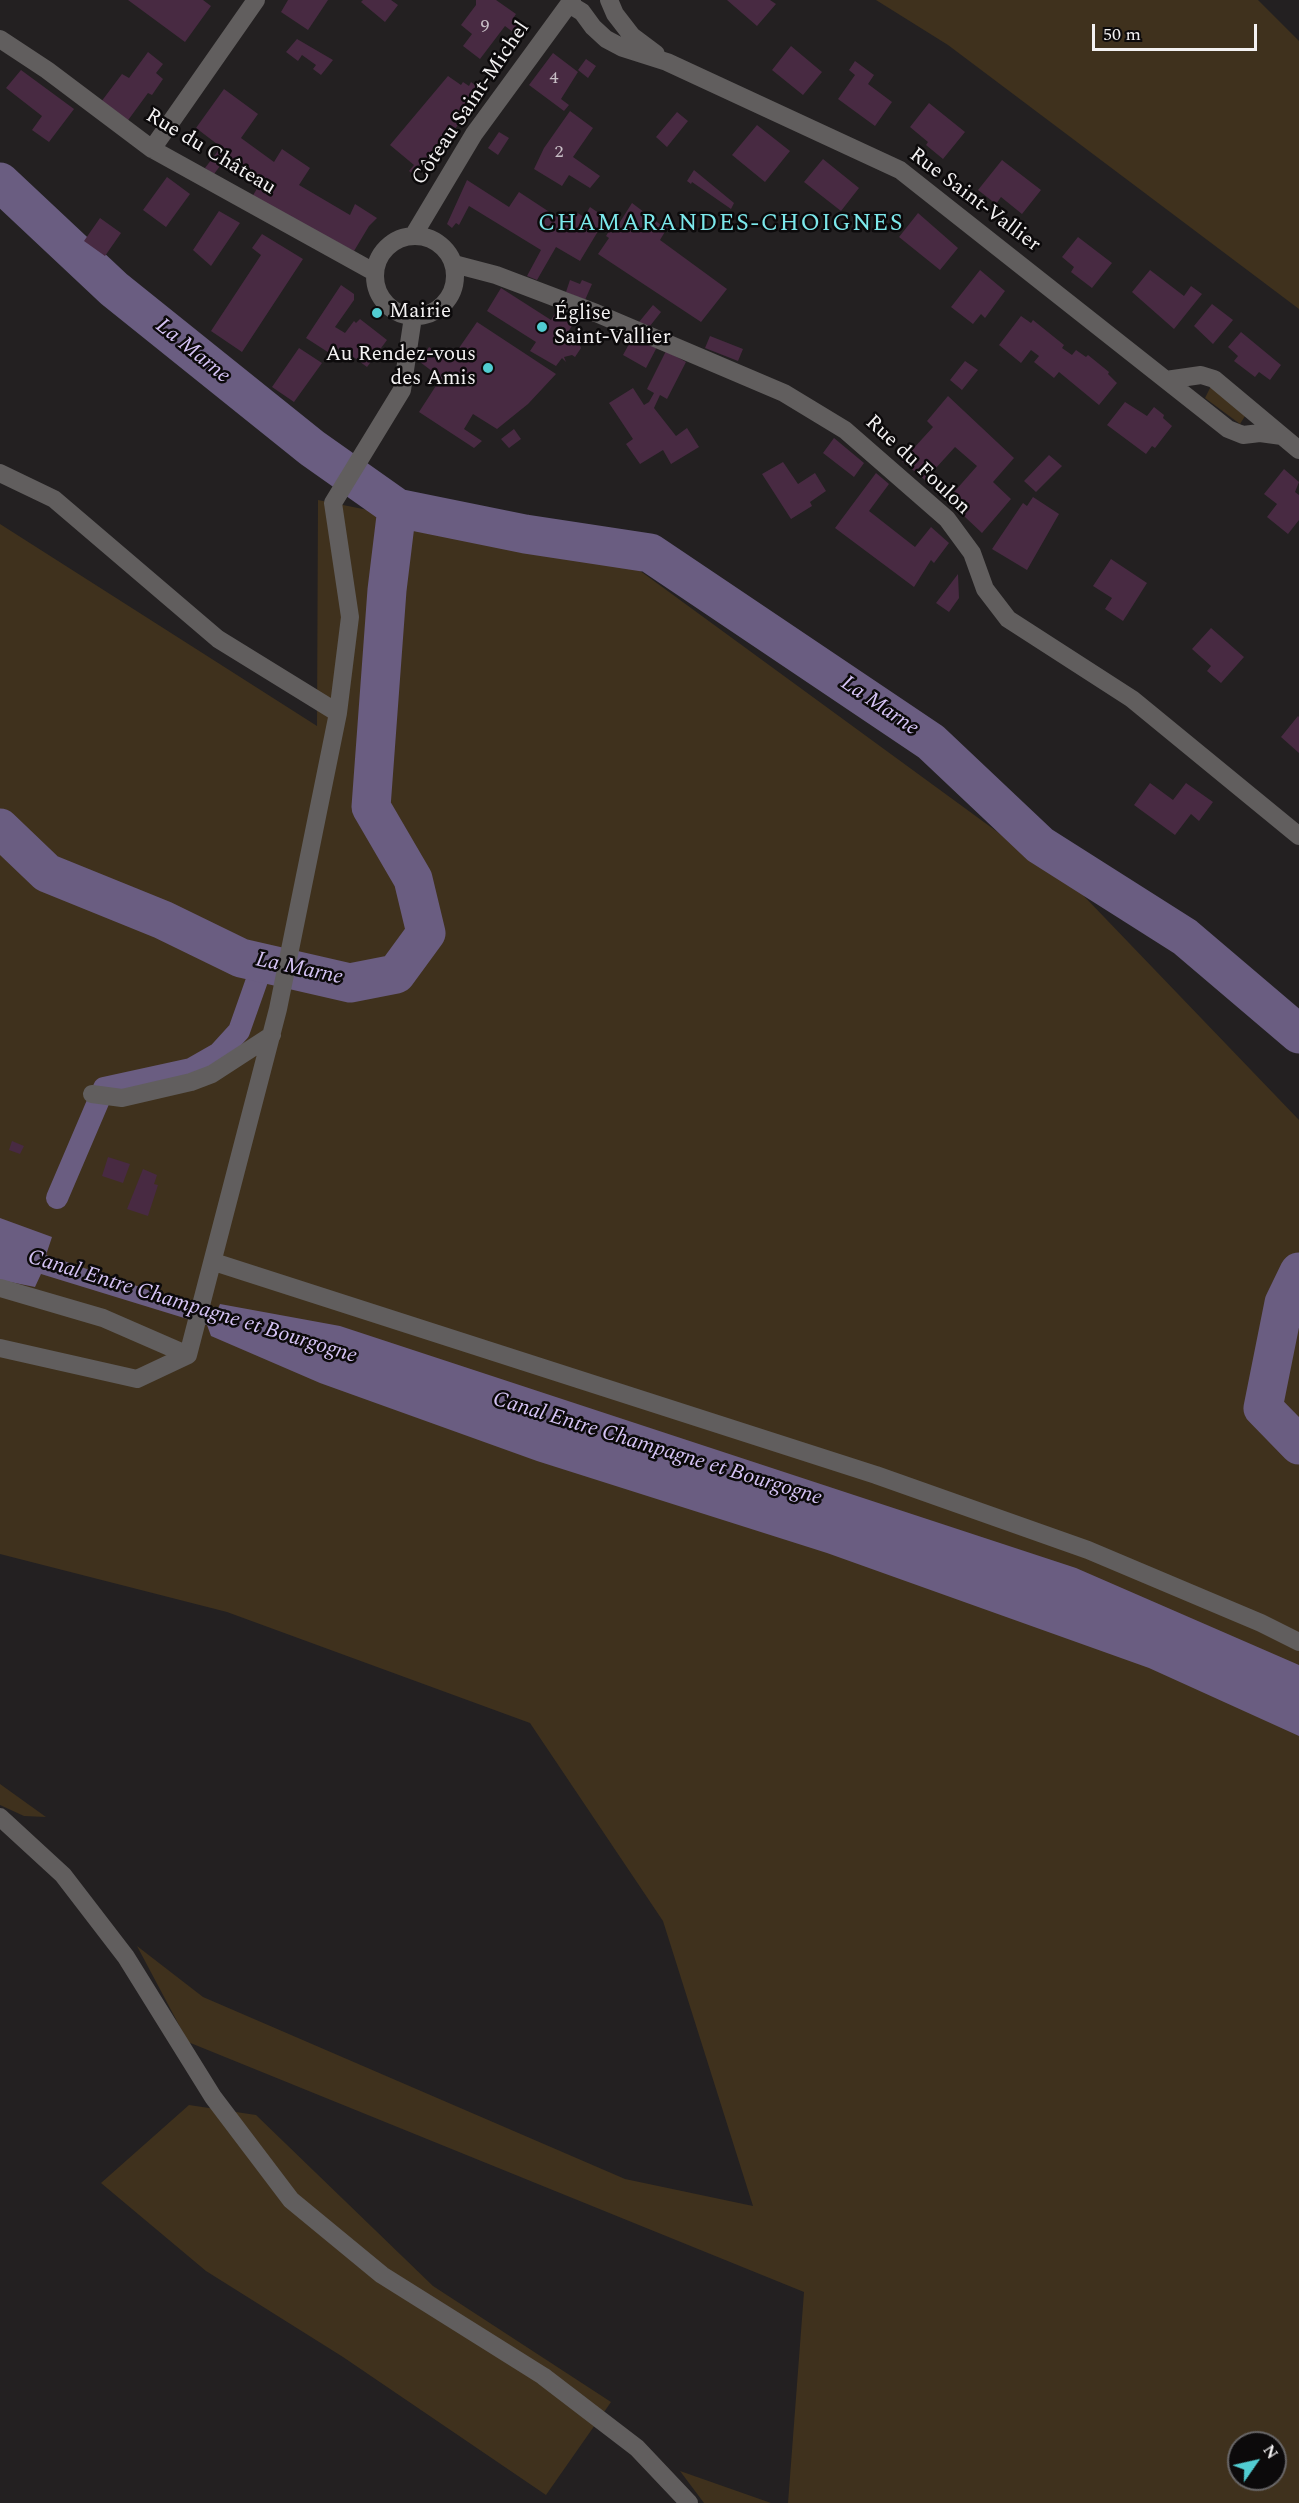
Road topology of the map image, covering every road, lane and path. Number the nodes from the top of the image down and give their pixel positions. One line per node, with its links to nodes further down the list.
1 (256, 0): 6 (street)
2 (609, 0): 5 (street, Rue Saint-Vallier)
3 (571, 2): 5 (street, Rue Saint-Vallier); 7 (street, Côteau Saint-Michel)
4 (0, 39): 6 (street, Rue du Château)
5 (667, 62): 11 (street, Rue Saint-Vallier)
6 (152, 149): 9 (street, Rue du Château)
7 (413, 236): 8 (street); 9 (street)
8 (453, 264): 10 (street); 16 (street, Rue du Foulon)
9 (374, 272): 10 (street)
10 (414, 317): 15 (street)
11 (1166, 380): 12 (street, Rue Saint-Vallier); 12 (street)
12 (1282, 436): 13 (street)
13 (1299, 450)
14 (0, 473): 15 (street)
15 (338, 713): 17 (street)
16 (1299, 836)
17 (272, 1035): 18 (street); 19 (street)
18 (99, 1096)
19 (214, 1262): 22 (street); 23 (street)
20 (0, 1288): 22 (street)
21 (0, 1348): 22 (street)
22 (188, 1356)
23 (1299, 1642)
24 (0, 1817): 25 (street)
25 (689, 2503)

